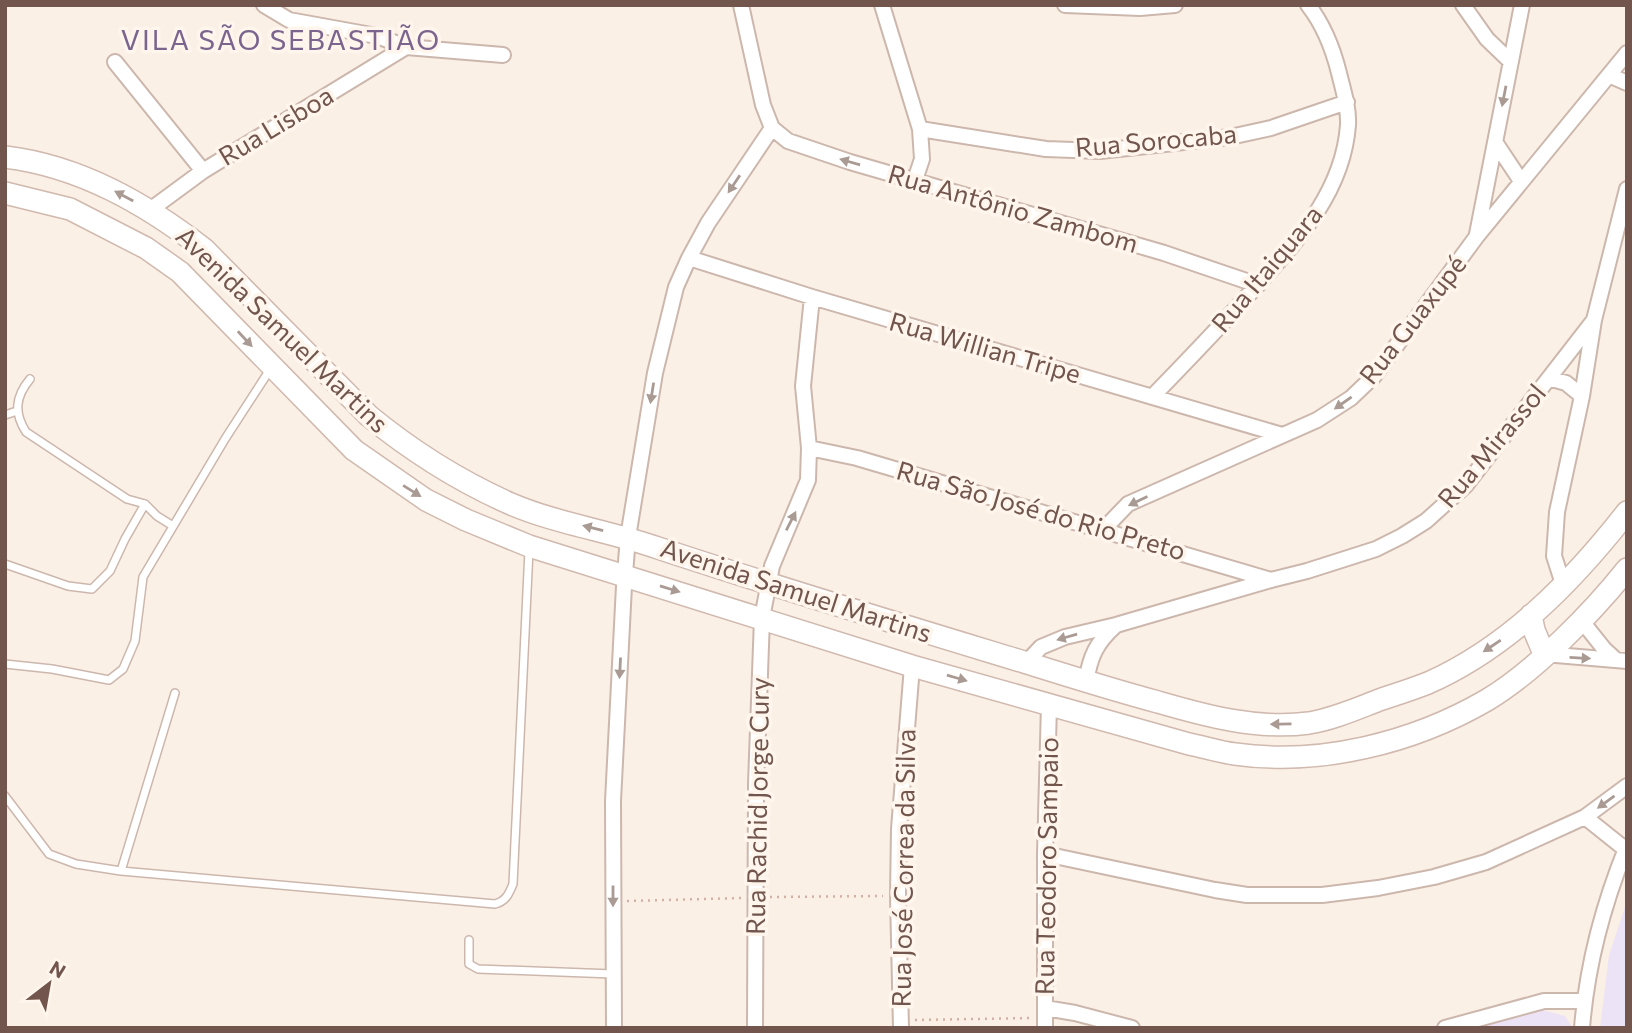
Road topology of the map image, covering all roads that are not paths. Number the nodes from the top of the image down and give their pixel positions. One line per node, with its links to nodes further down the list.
1 (264, 5): 9 (street)
2 (741, 5): 17 (street)
3 (881, 5): 18 (street)
4 (1065, 5): 5 (street)
5 (1174, 5)
6 (1308, 5): 16 (street, Rua Itaiquara)
7 (1463, 5): 13 (street)
8 (1522, 5): 13 (street, Rua Guaxupé)
9 (406, 47): 11 (street); 21 (street, Rua Lisboa)
10 (1627, 53): 14 (street)
11 (503, 55)
12 (115, 62): 21 (street)
13 (1511, 62): 19 (street, Rua Guaxupé, one-way to 19)
14 (1609, 75): 15 (street); 24 (street)
15 (1627, 82)
16 (1347, 102): 18 (street, Rua Sorocaba); 32 (street, Rua Itaiquara)
17 (772, 128): 23 (street, Rua Antônio Zambom, one-way to 17); 30 (street, one-way to 30)
18 (920, 130): 23 (street)
19 (1495, 142): 24 (street); 29 (street, Rua Guaxupé)
20 (5, 157): 22 (main road, Avenida Samuel Martins)
21 (203, 171): 28 (street, Rua Lisboa)
22 (71, 173): 27 (main road); 28 (main road, Avenida Samuel Martins, one-way to 22)
23 (915, 180): 32 (street, Rua Antônio Zambom)
24 (1521, 181): 29 (street)
25 (1627, 189): 35 (street)
26 (5, 193): 27 (main road, Avenida Samuel Martins)
27 (34, 199): 33 (main road, Avenida Samuel Martins)
28 (150, 210): 31 (main road, Avenida Samuel Martins)
29 (1477, 236): 43 (street, Rua Guaxupé, one-way to 43)
30 (688, 258): 34 (street, Rua Willian Tripe); 49 (street, one-way to 49)
31 (236, 281): 33 (main road); 49 (main road, Avenida Samuel Martins, one-way to 31)
32 (1258, 285): 40 (street, Rua Itaiquara)
33 (198, 289): 36 (main road, Avenida Samuel Martins, one-way to 36)
34 (812, 297): 40 (street, Rua Willian Tripe); 44 (street, Rua Rachid Jorge Cury)
35 (1594, 320): 37 (street, Rua Mirassol); 39 (street)
36 (271, 368): 47 (lane); 50 (main road, Avenida Samuel Martins, one-way to 50)
37 (1549, 378): 39 (street); 54 (street, Rua Mirassol)
38 (30, 379): 41 (lane)
39 (1582, 396): 56 (street)
40 (1153, 397): 43 (street, Rua Willian Tripe)
41 (17, 411): 42 (lane); 45 (lane)
42 (5, 415)
43 (1282, 435): 48 (street, Rua Guaxupé, one-way to 48)
44 (809, 448): 48 (street, Rua São José do Rio Preto); 55 (street, Rua Rachid Jorge Cury, one-way to 44)
45 (145, 504): 47 (lane); 51 (lane)
46 (1627, 512): 56 (main road, Avenida Samuel Martins)
47 (173, 526): 64 (lane)
48 (1103, 530): 54 (street, Rua São José do Rio Preto)
49 (628, 537): 53 (street); 55 (main road, Avenida Samuel Martins)
50 (529, 546): 53 (main road, Avenida Samuel Martins); 76 (lane)
51 (5, 564)
52 (1627, 569): 59 (main road, Avenida Samuel Martins)
53 (625, 576): 58 (main road, Avenida Samuel Martins, one-way to 58); 78 (street, one-way to 78)
54 (1271, 580): 60 (street, Rua Mirassol)
55 (768, 584): 58 (street, Rua Rachid Jorge Cury); 63 (main road, Avenida Samuel Martins)
56 (1564, 587): 57 (main road, Avenida Samuel Martins); 59 (main road)
57 (1531, 615): 61 (main road); 66 (main road, Avenida Samuel Martins, one-way to 66)
58 (762, 618): 65 (main road, Avenida Samuel Martins); 83 (street, Rua Rachid Jorge Cury)
59 (1581, 620): 61 (main road, Avenida Samuel Martins); 62 (street)
60 (1116, 625): 63 (street, Rua Mirassol, one-way to 63); 66 (street)
61 (1545, 654): 62 (street, one-way to 62); 70 (main road, Avenida Samuel Martins)
62 (1621, 660)
63 (1026, 663): 66 (main road, Avenida Samuel Martins); 68 (main road)
64 (5, 664)
65 (912, 666): 68 (main road, Avenida Samuel Martins, one-way to 68); 81 (street, Rua José Correa da Silva)
66 (1086, 682): 70 (main road)
67 (175, 693): 76 (lane)
68 (1025, 698): 69 (main road, Avenida Samuel Martins)
69 (1049, 705): 70 (main road, Avenida Samuel Martins); 75 (street, Rua Teodoro Sampaio)
70 (1078, 713)
71 (1627, 786): 73 (street, one-way to 73)
72 (5, 796): 76 (lane)
73 (1585, 817): 74 (street); 75 (street)
74 (1626, 848): 79 (street)
75 (1045, 854): 80 (street, Rua Teodoro Sampaio)
76 (121, 871)
77 (469, 940): 78 (lane)
78 (613, 974): 82 (street)
79 (1584, 1002): 85 (street); 86 (street)
80 (1045, 1018): 84 (street)
81 (901, 1024)
82 (614, 1028)
83 (755, 1028)
84 (1132, 1028)
85 (1445, 1028)
86 (1582, 1028)

